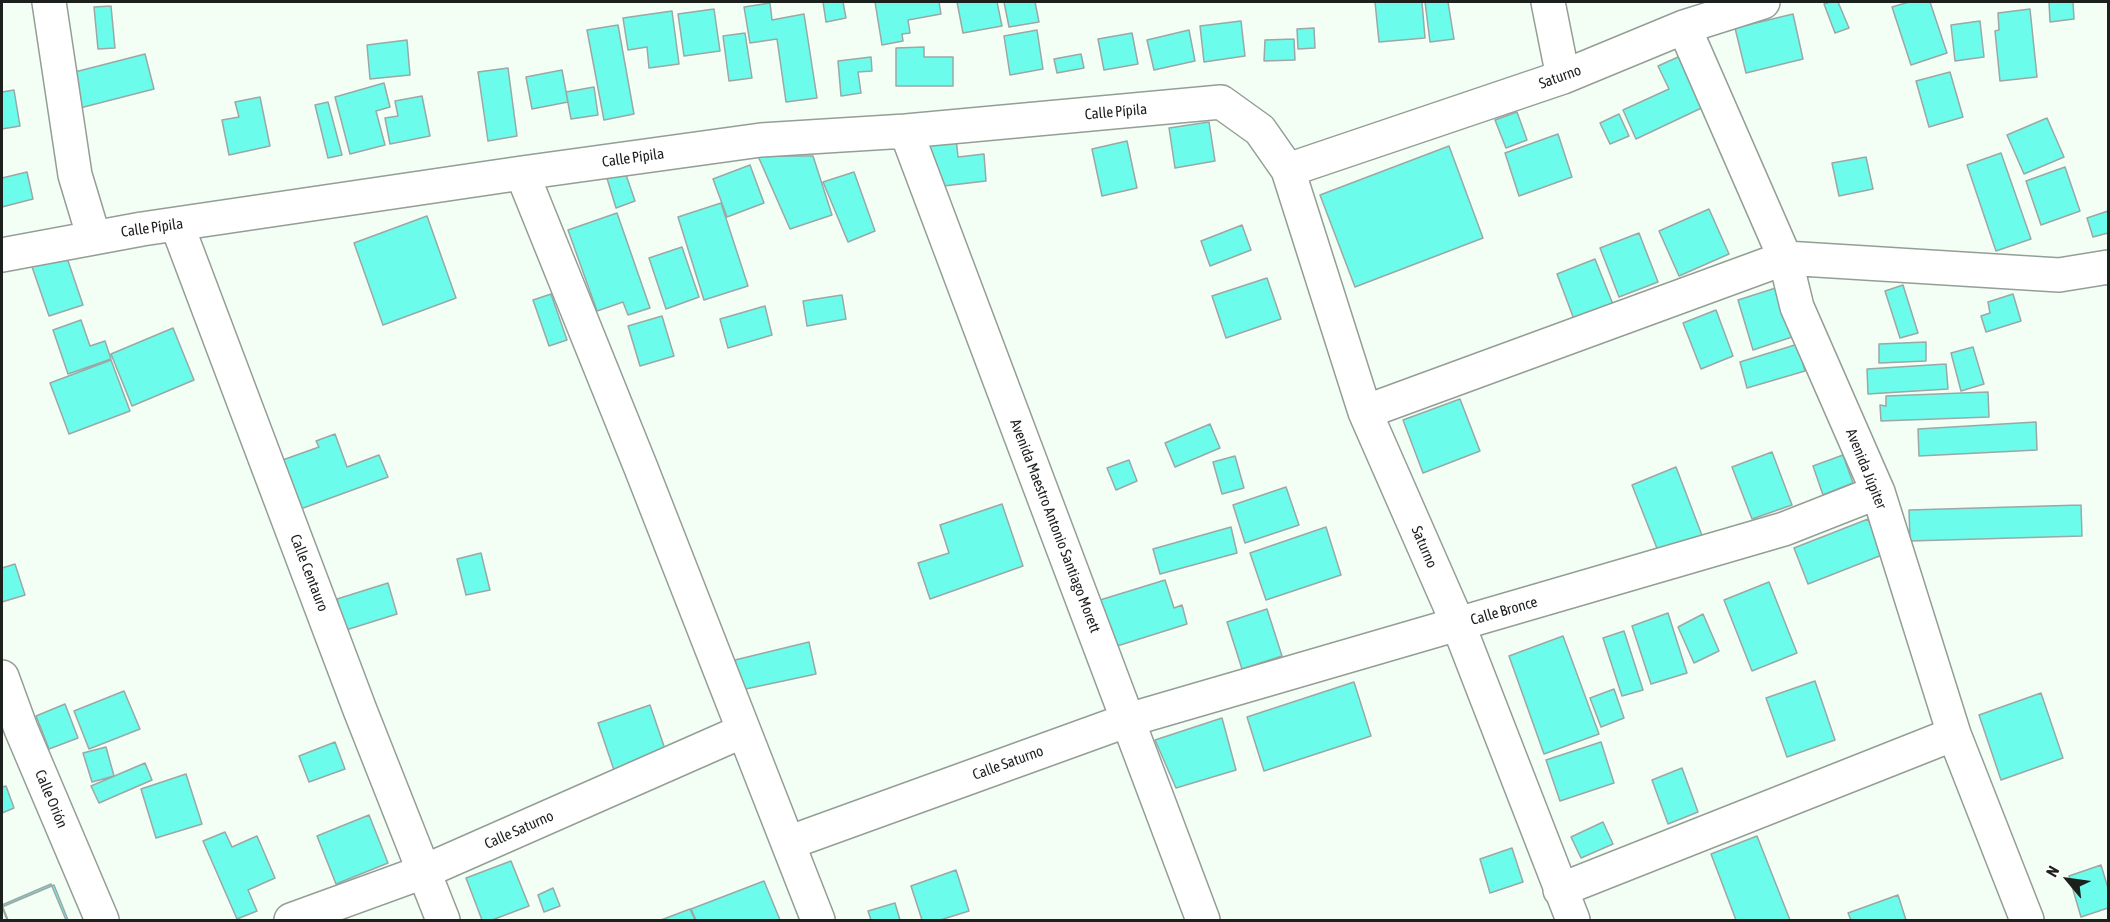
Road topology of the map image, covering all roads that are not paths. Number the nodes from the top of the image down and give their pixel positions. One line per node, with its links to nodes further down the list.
1 (49, 2): 11 (street)
2 (1548, 2): 5 (street)
3 (1763, 2): 4 (street, Saturno)
4 (1684, 27): 5 (street, Saturno); 13 (street, Avenida Júpiter)
5 (1563, 77): 8 (street, Saturno)
6 (1260, 130): 7 (street, Calle Pípila); 8 (street, Saturno)
7 (906, 131): 9 (street, Calle Pípila); 19 (street, Avenida Maestro Antonio Santiago Morett)
8 (1288, 170): 15 (street, Saturno)
9 (522, 173): 10 (street, Calle Pípila); 20 (street)
10 (177, 225): 11 (street, Calle Pípila); 23 (street, Calle Centauro)
11 (93, 238): 12 (street, Calle Pípila)
12 (2, 255)
13 (1785, 258): 14 (street); 15 (street); 16 (street, Avenida Júpiter)
14 (2109, 267)
15 (1365, 412): 17 (street, Saturno)
16 (1878, 492): 17 (street, Calle Bronce); 21 (street, Avenida Júpiter)
17 (1458, 624): 19 (street, Calle Bronce); 24 (street, Saturno)
18 (2, 677): 25 (street, Calle Orión)
19 (1128, 720): 22 (street, Calle Saturno); 29 (street, Avenida Maestro Antonio Santiago Morett)
20 (743, 731): 22 (street); 23 (street, Calle Saturno)
21 (1954, 734): 24 (street); 31 (street, Avenida Júpiter)
22 (788, 843): 28 (street)
23 (423, 872): 26 (street, Calle Saturno); 27 (street, Calle Centauro)
24 (1560, 890): 30 (street, Saturno)
25 (102, 921)
26 (291, 921)
27 (443, 921)
28 (818, 921)
29 (1203, 921)
30 (1573, 921)
31 (2027, 921)

